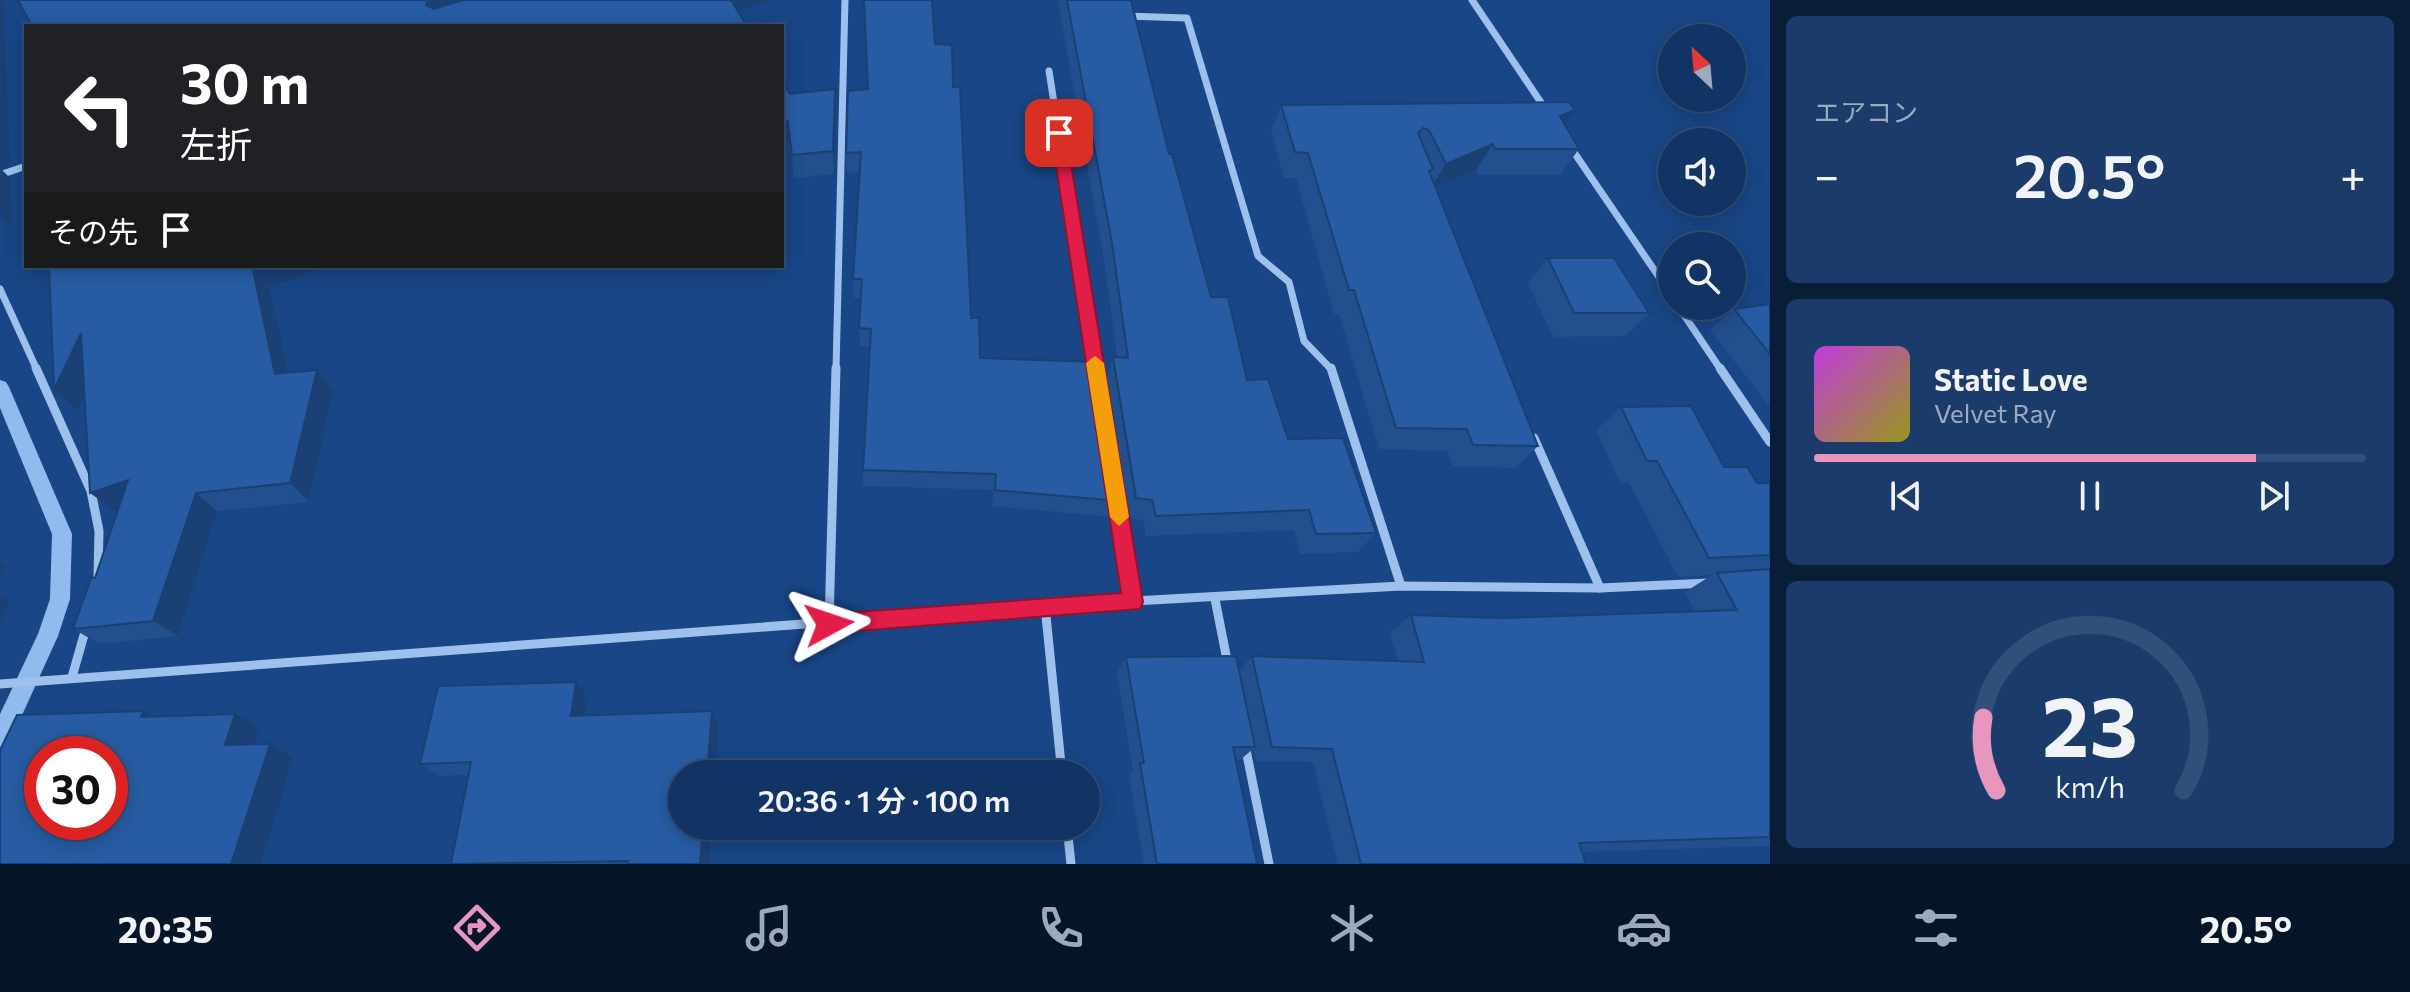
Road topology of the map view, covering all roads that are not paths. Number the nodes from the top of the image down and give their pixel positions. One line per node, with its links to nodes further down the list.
1 (845, 0): 24 (street)
2 (1472, 0): 5 (street)
3 (1107, 16): 17 (street)
4 (1049, 71): 12 (street)
5 (1550, 116)
6 (1568, 142): 9 (street)
7 (24, 167): 8 (street)
8 (0, 175)
9 (1658, 275)
10 (0, 289): 18 (street)
11 (1687, 320): 14 (street)
12 (1098, 383)
13 (1530, 431): 19 (street)
14 (1770, 442)
15 (1113, 477): 21 (street)
16 (1724, 582): 19 (street)
17 (1401, 586): 19 (street); 20 (street)
18 (95, 588)
19 (1600, 588)
20 (1215, 599): 21 (street); 26 (street)
21 (1133, 602): 22 (street)
22 (1045, 606): 24 (street); 29 (street)
23 (88, 618): 25 (street)
24 (829, 624): 25 (street)
25 (72, 677): 27 (street)
26 (1231, 677)
27 (2, 684)
28 (1243, 739): 32 (street)
29 (1061, 760)
30 (1068, 840): 31 (street)
31 (1071, 864)
32 (1269, 864)

